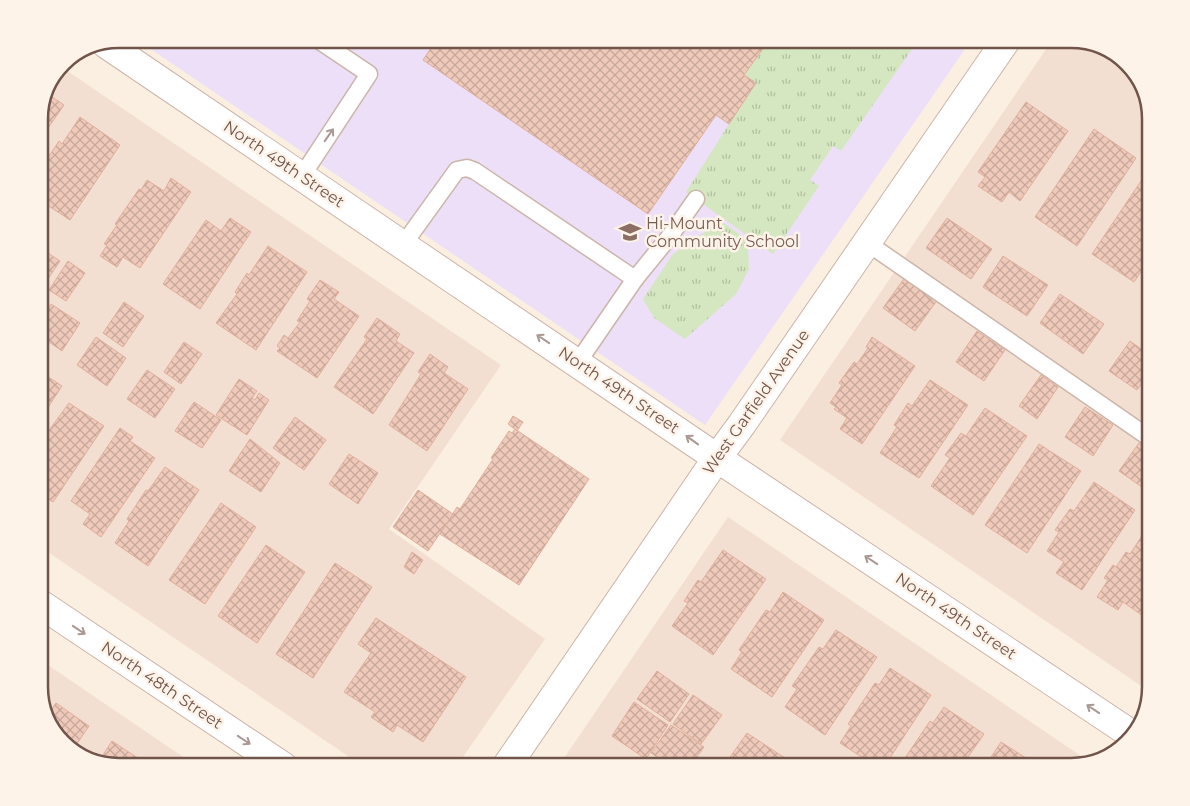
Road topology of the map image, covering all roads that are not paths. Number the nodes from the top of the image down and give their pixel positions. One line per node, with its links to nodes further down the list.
1 (112, 48): 4 (street, North 49th Street)
2 (330, 48): 4 (lane, one-way to 2)
3 (1001, 48): 6 (street, West Garfield Avenue)
4 (302, 176): 7 (street, North 49th Street)
5 (696, 199): 8 (lane)
6 (866, 242): 10 (lane); 11 (street, West Garfield Avenue)
7 (404, 245): 8 (lane); 9 (street, North 49th Street, one-way to 7)
8 (634, 279): 9 (lane)
9 (578, 362): 11 (street, North 49th Street, one-way to 9)
10 (1142, 433)
11 (717, 458): 13 (street, North 49th Street, one-way to 11); 15 (street, West Garfield Avenue)
12 (48, 609): 14 (street, North 48th Street, one-way to 14)
13 (1127, 731)
14 (271, 758)
15 (512, 758)

